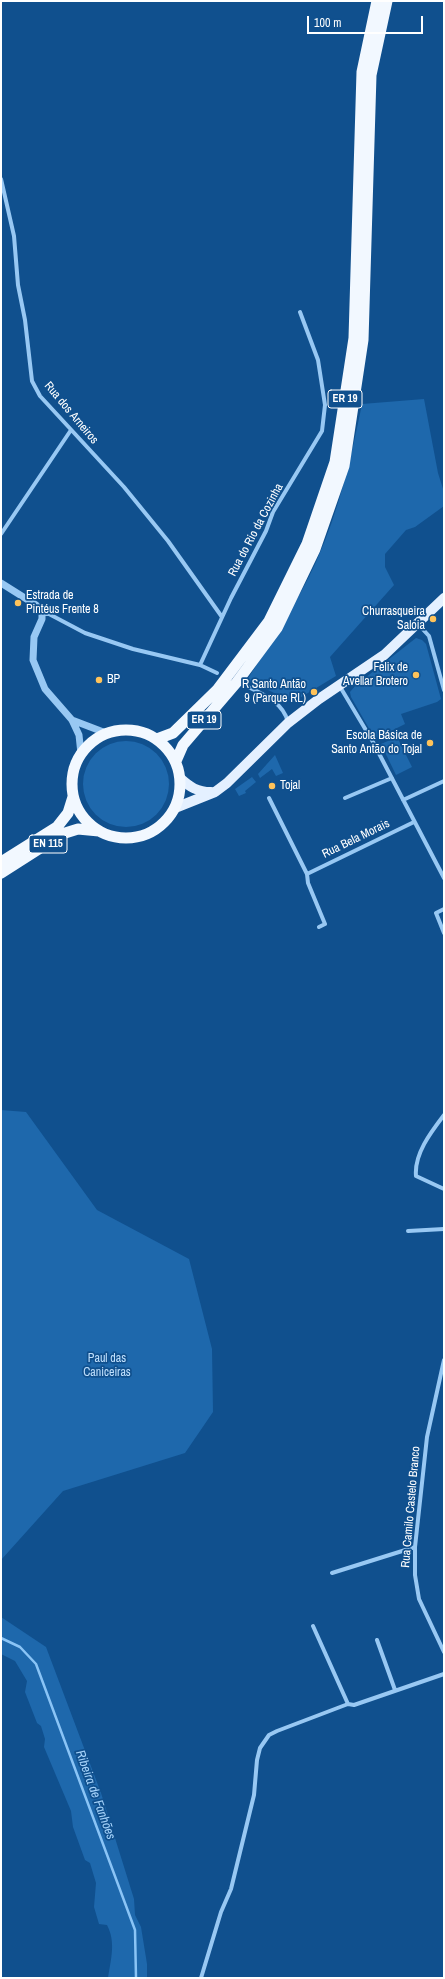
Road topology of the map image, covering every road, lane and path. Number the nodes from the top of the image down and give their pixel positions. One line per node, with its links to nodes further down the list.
1 (377, 1): 20 (highway, ER 19)
2 (387, 1): 14 (highway, ER 19)
3 (1, 179): 5 (street, Rua dos Arneiros)
4 (300, 312): 10 (street, Rua do Rio da Cozinha)
5 (71, 430): 6 (street); 10 (street, Rua dos Arneiros)
6 (1, 534)
7 (1, 583): 9 (street)
8 (444, 598): 11 (main road)
9 (42, 614): 12 (street); 17 (street)
10 (222, 617): 12 (street, Rua do Rio da Cozinha)
11 (417, 623): 15 (main road); 16 (street)
12 (200, 665): 13 (street)
13 (217, 673)
14 (237, 682): 18 (street); 22 (highway, ER 19)
15 (339, 685): 18 (main road); 24 (street)
16 (444, 690)
17 (72, 720): 19 (street); 21 (street)
18 (288, 723): 26 (main road)
19 (106, 733): 20 (highway); 21 (highway)
20 (157, 739): 22 (highway)
21 (82, 754): 27 (highway)
22 (176, 761): 23 (highway)
23 (180, 778): 26 (main road); 31 (highway)
24 (392, 778): 29 (street); 30 (street)
25 (444, 781): 30 (street)
26 (215, 792): 31 (main road)
27 (73, 797): 33 (highway); 34 (highway, EN 115)
28 (269, 798): 36 (street)
29 (345, 798)
30 (404, 800): 32 (street)
31 (175, 808): 33 (highway)
32 (414, 822): 36 (street, Rua Bela Morais); 37 (street)
33 (100, 831): 35 (highway, EN 115)
34 (1, 862)
35 (1, 873)
36 (307, 874): 39 (street)
37 (444, 878)
38 (444, 909): 40 (street)
39 (319, 927)
40 (444, 933)
41 (444, 1115): 42 (street)
42 (444, 1189)
43 (444, 1229): 44 (street)
44 (408, 1231)
45 (444, 1360): 46 (street, Rua Camilo Castelo Branco)
46 (415, 1547): 47 (street); 50 (street, Rua Camilo Castelo Branco)
47 (332, 1573)
48 (314, 1626): 53 (street)
49 (377, 1640): 52 (street)
50 (444, 1652)
51 (444, 1674): 52 (street)
52 (395, 1690): 53 (street)
53 (347, 1702): 54 (street)
54 (201, 1978)

